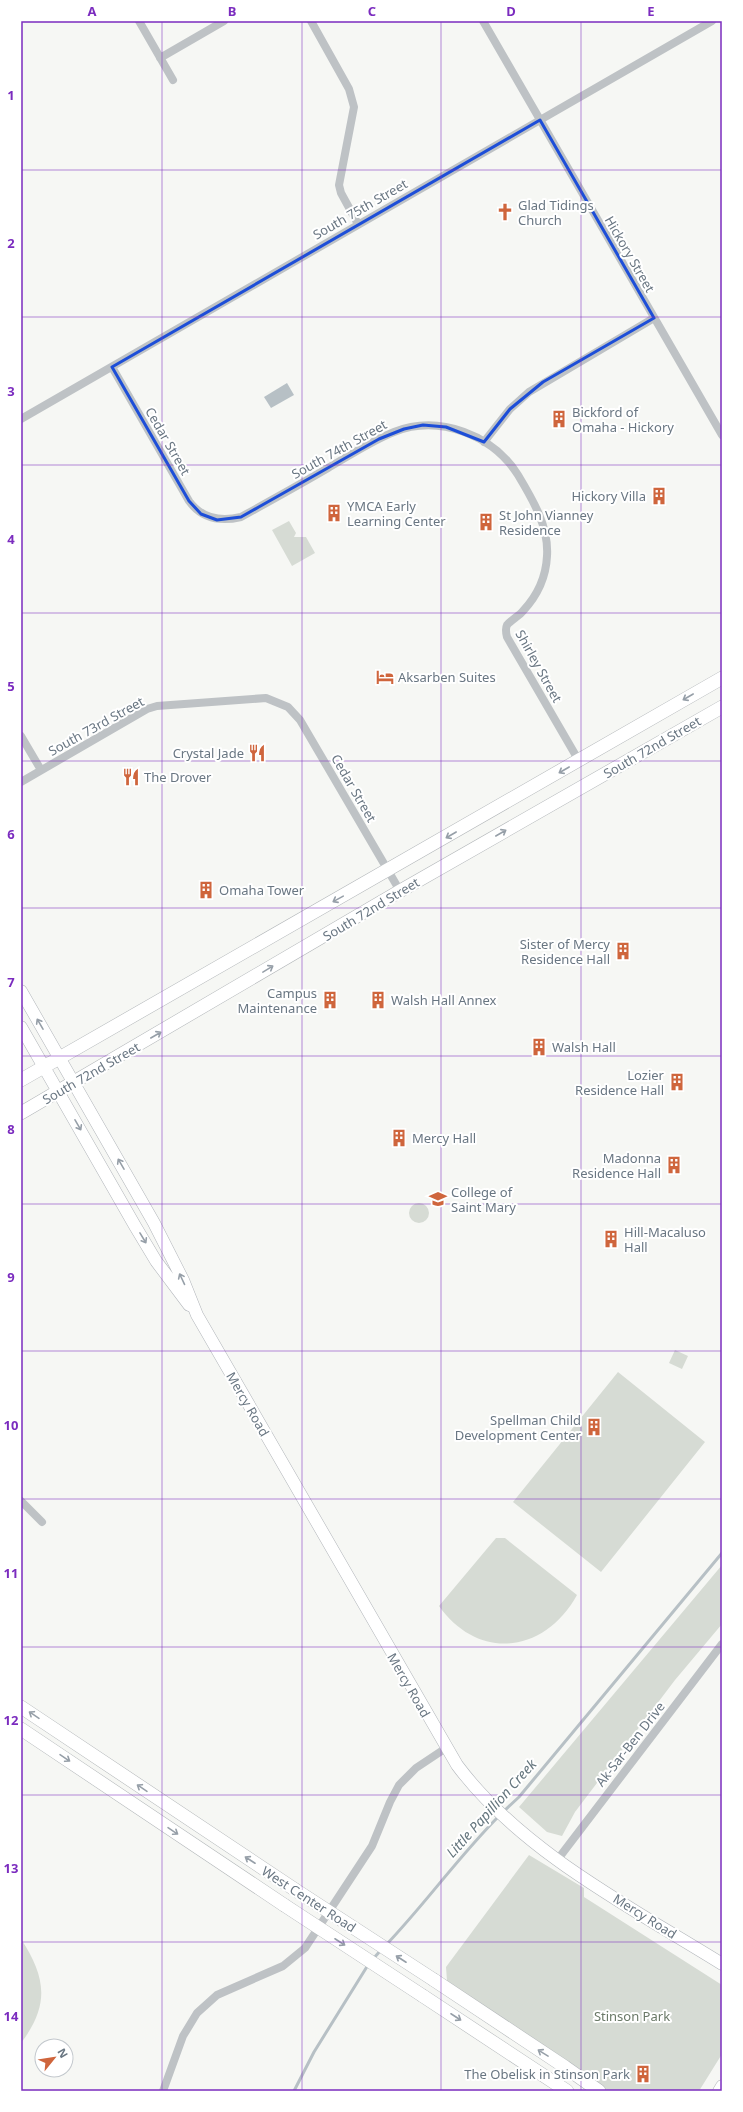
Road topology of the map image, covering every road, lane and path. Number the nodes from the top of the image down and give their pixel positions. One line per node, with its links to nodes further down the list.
1 (139, 21): 6 (street)
2 (224, 21): 6 (street)
3 (311, 21): 9 (street)
4 (482, 21): 8 (street, Hickory Street)
5 (712, 21): 8 (street, South 75th Street)
6 (160, 58): 7 (street)
7 (173, 80)
8 (540, 120): 9 (street, South 75th Street); 10 (street, Hickory Street)
9 (358, 224): 11 (street, South 75th Street)
10 (654, 318): 13 (street, Hickory Street); 14 (street)
11 (112, 367): 12 (street, South 75th Street); 15 (street, Cedar Street)
12 (21, 419)
13 (722, 435)
14 (484, 442): 15 (street, South 74th Street); 20 (street, Shirley Street)
15 (212, 518)
16 (722, 678): 20 (main road, South 72nd Street, one-way to 20)
17 (281, 703): 21 (street, South 73rd Street); 23 (street, Cedar Street)
18 (722, 707): 24 (main road, South 72nd Street, one-way to 18)
19 (21, 736): 21 (street)
20 (578, 761): 23 (main road, South 72nd Street, one-way to 23)
21 (41, 770): 22 (street, South 73rd Street)
22 (21, 782)
23 (388, 871): 24 (street, Cedar Street); 27 (main road, South 72nd Street, one-way to 27)
24 (400, 891): 30 (main road, South 72nd Street, one-way to 24)
25 (21, 991): 27 (main road, Mercy Road, one-way to 25)
26 (21, 1027): 28 (main road, Mercy Road)
27 (60, 1058): 28 (main road, South 72nd Street); 30 (main road, Mercy Road)
28 (44, 1067): 29 (main road, South 72nd Street); 31 (main road, Mercy Road)
29 (21, 1080)
30 (74, 1083): 31 (main road, South 72nd Street); 33 (main road, Mercy Road, one-way to 30)
31 (58, 1092): 32 (main road, South 72nd Street); 33 (main road, Mercy Road, one-way to 33)
32 (21, 1113)
33 (197, 1315): 39 (main road, Mercy Road)
34 (21, 1501): 35 (street)
35 (42, 1522)
36 (722, 1644): 40 (street, Ak-Sar-Ben Drive)
37 (21, 1706): 45 (main road, West Center Road, one-way to 37, bridge)
38 (21, 1729): 44 (main road, West Center Road, one-way to 44, bridge)
39 (446, 1748): 40 (main road, Mercy Road); 43 (street)
40 (558, 1859): 41 (main road, Mercy Road)
41 (722, 1964)
42 (722, 2086): 46 (main road)
43 (163, 2091)
44 (567, 2091)
45 (598, 2091)
46 (719, 2091)

